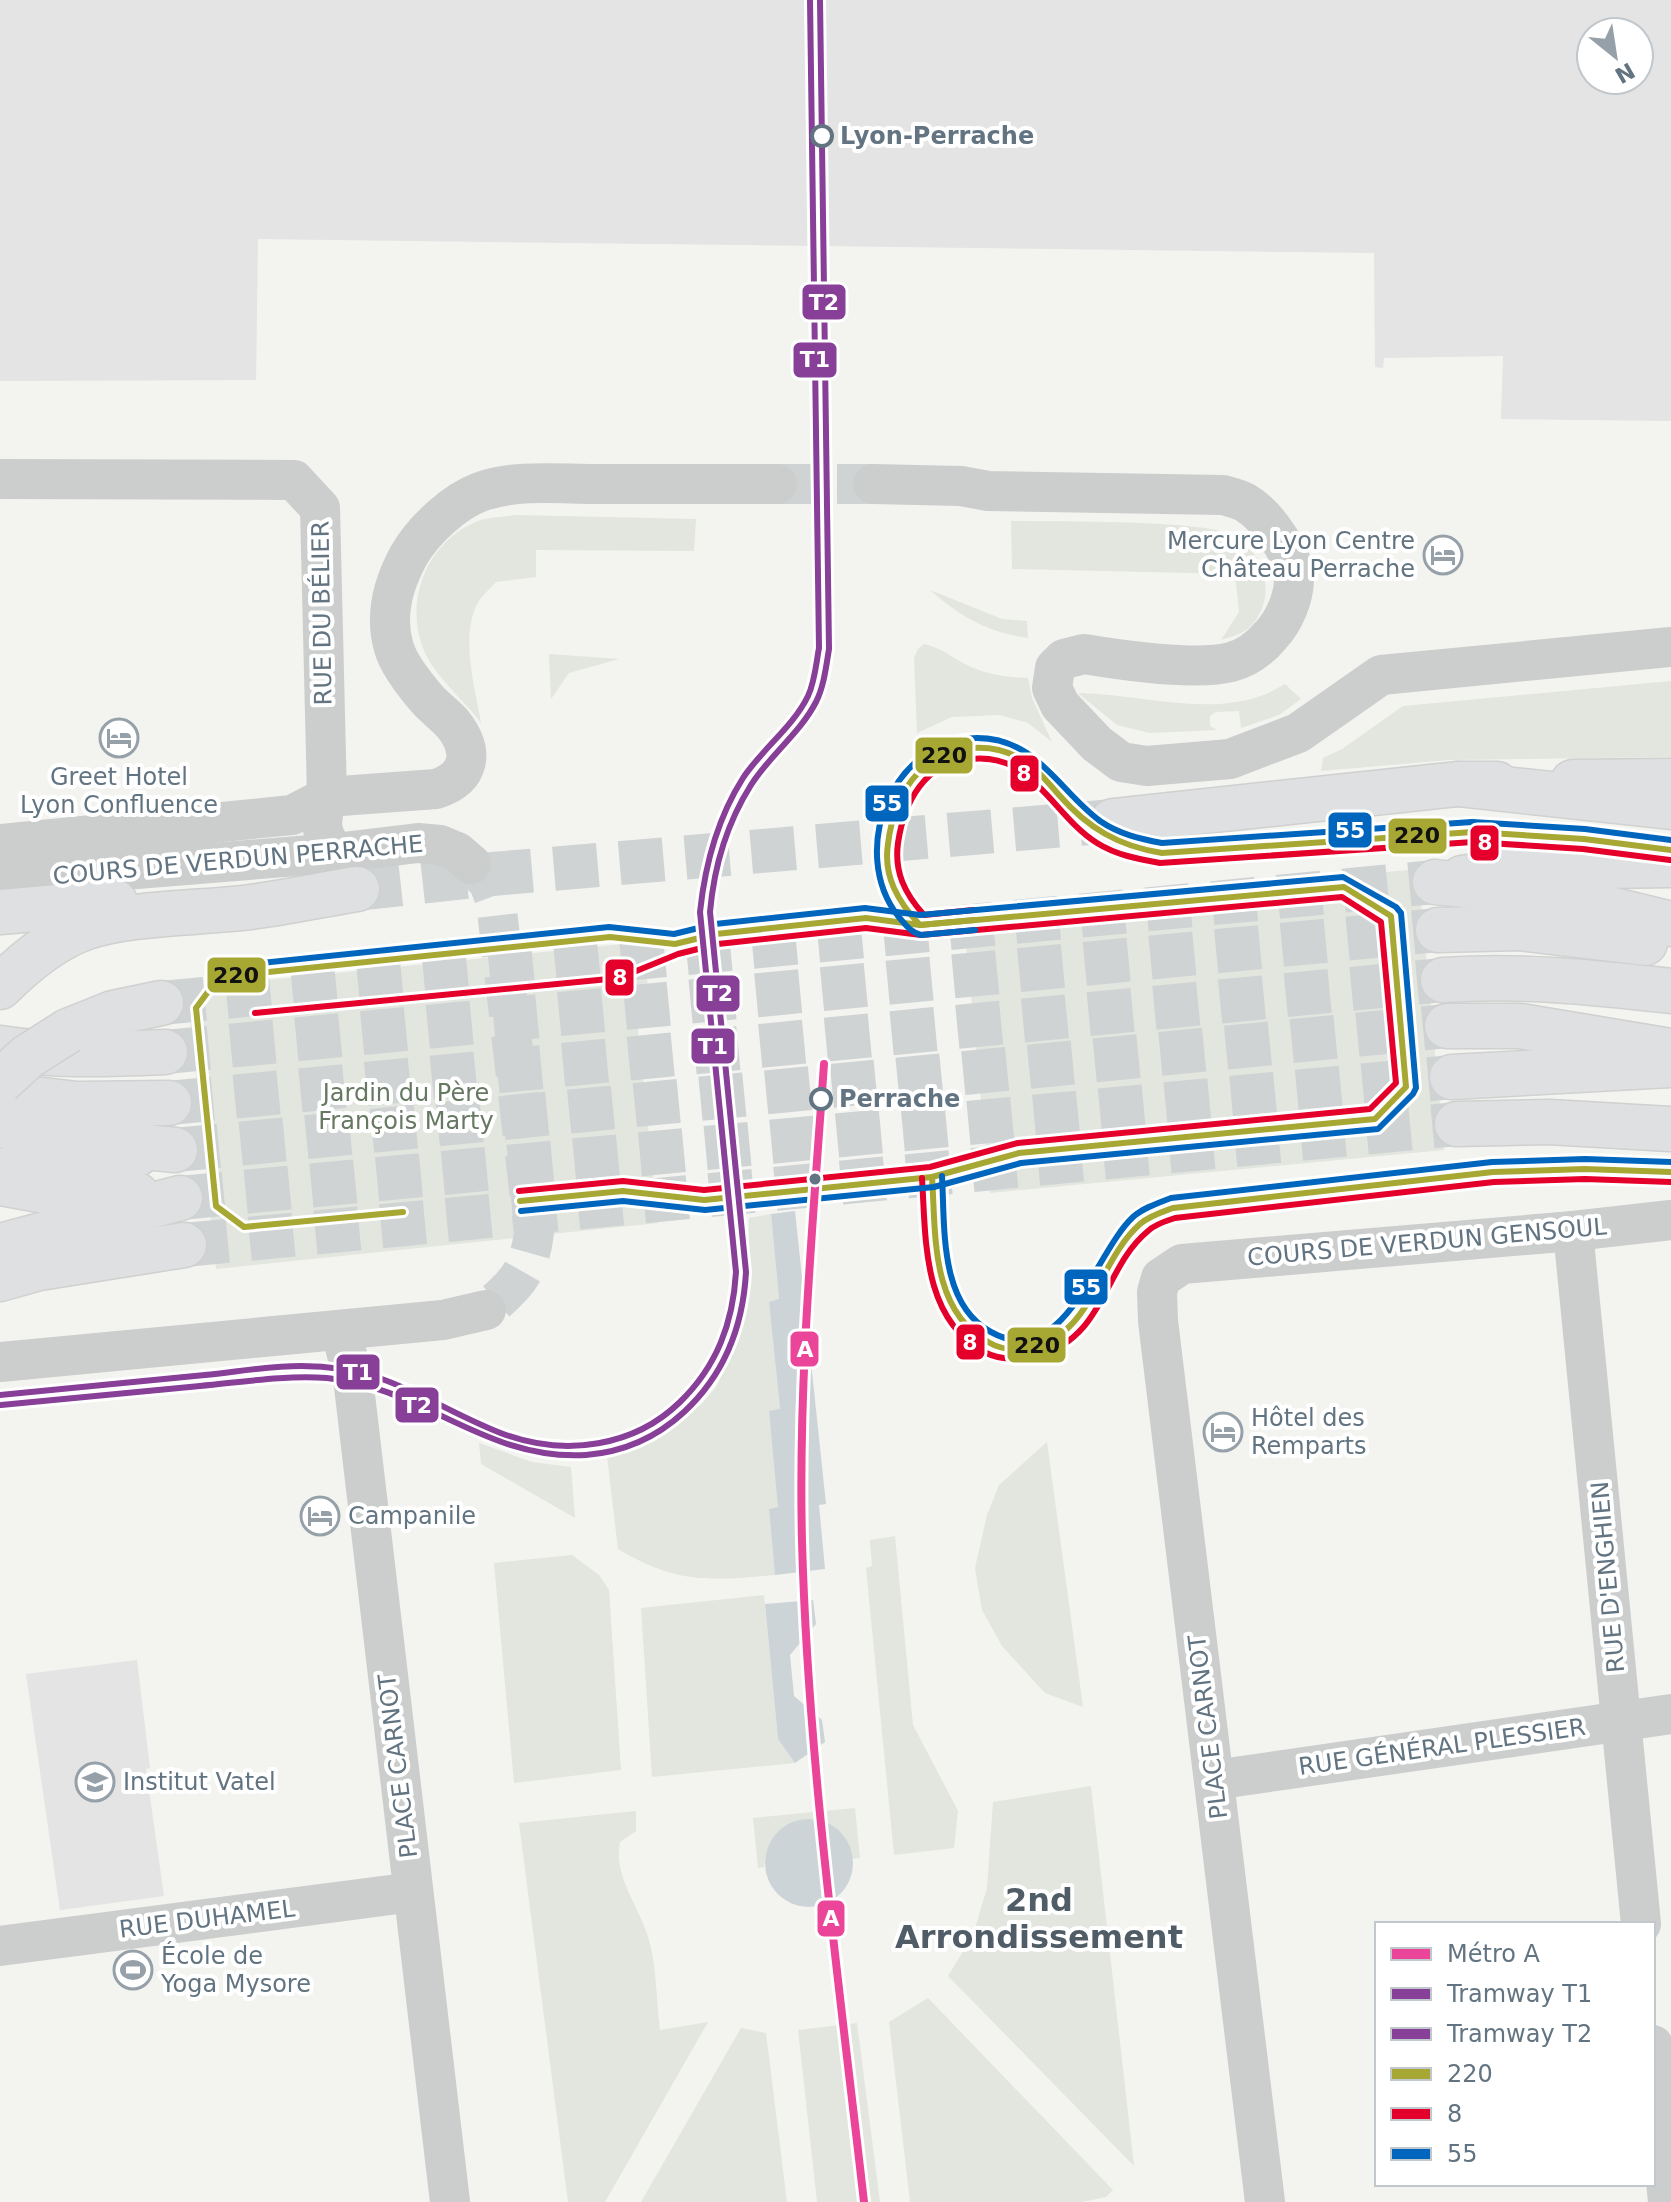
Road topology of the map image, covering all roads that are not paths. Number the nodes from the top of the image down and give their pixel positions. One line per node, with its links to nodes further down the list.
1 (0, 479): 8 (street, RUE DU BÉLIER)
2 (777, 484): 7 (street, COURS DE VERDUN PERRACHE)
3 (873, 484): 4 (street)
4 (1671, 647)
5 (1671, 781): 6 (main road)
6 (1458, 784): 9 (main road); 10 (main road)
7 (413, 790): 8 (street, COURS DE VERDUN PERRACHE); 11 (street)
8 (327, 797): 12 (street, COURS DE VERDUN PERRACHE); 15 (street, RUE DU BÉLIER)
9 (1671, 807)
10 (1113, 821)
11 (418, 843): 13 (street, COURS DE VERDUN PERRACHE); 15 (street, COURS DE VERDUN PERRACHE)
12 (0, 844)
13 (471, 864)
14 (1671, 865): 18 (main road)
15 (346, 871): 16 (street, COURS DE VERDUN PERRACHE); 17 (main road); 22 (main road)
16 (0, 880)
17 (0, 912)
18 (1671, 924)
19 (1438, 930): 20 (main road)
20 (1671, 947)
21 (1443, 980): 23 (main road)
22 (0, 987)
23 (1671, 991)
24 (161, 1003): 31 (main road, bridge)
25 (1447, 1026): 27 (main road)
26 (0, 1048): 28 (main road)
27 (1671, 1051)
28 (165, 1052)
29 (1671, 1065): 30 (main road)
30 (1452, 1077)
31 (0, 1082)
32 (0, 1095): 33 (main road)
33 (169, 1103)
34 (1457, 1124): 36 (main road)
35 (0, 1125): 37 (main road)
36 (1671, 1129)
37 (0, 1171)
38 (0, 1183): 42 (main road)
39 (1671, 1220): 40 (street, COURS DE VERDUN GENSOUL)
40 (1573, 1231): 43 (street, COURS DE VERDUN GENSOUL); 49 (street, RUE D'ENGHIEN)
41 (184, 1245): 44 (main road)
42 (0, 1246)
43 (1182, 1264): 50 (street, PLACE CARNOT)
44 (0, 1279)
45 (486, 1310): 46 (street)
46 (341, 1331): 47 (street); 51 (street, PLACE CARNOT)
47 (0, 1362)
48 (1671, 1714): 49 (street, RUE GÉNÉRAL PLESSIER)
49 (1621, 1720): 50 (street, RUE GÉNÉRAL PLESSIER); 52 (street, RUE D'ENGHIEN)
50 (1214, 1780): 56 (street, PLACE CARNOT)
51 (413, 1892): 53 (street, RUE DUHAMEL); 55 (street, PLACE CARNOT)
52 (1641, 1922)
53 (0, 1946)
54 (1655, 2066): 57 (street)
55 (450, 2202)
56 (1265, 2202)
57 (1668, 2202)

